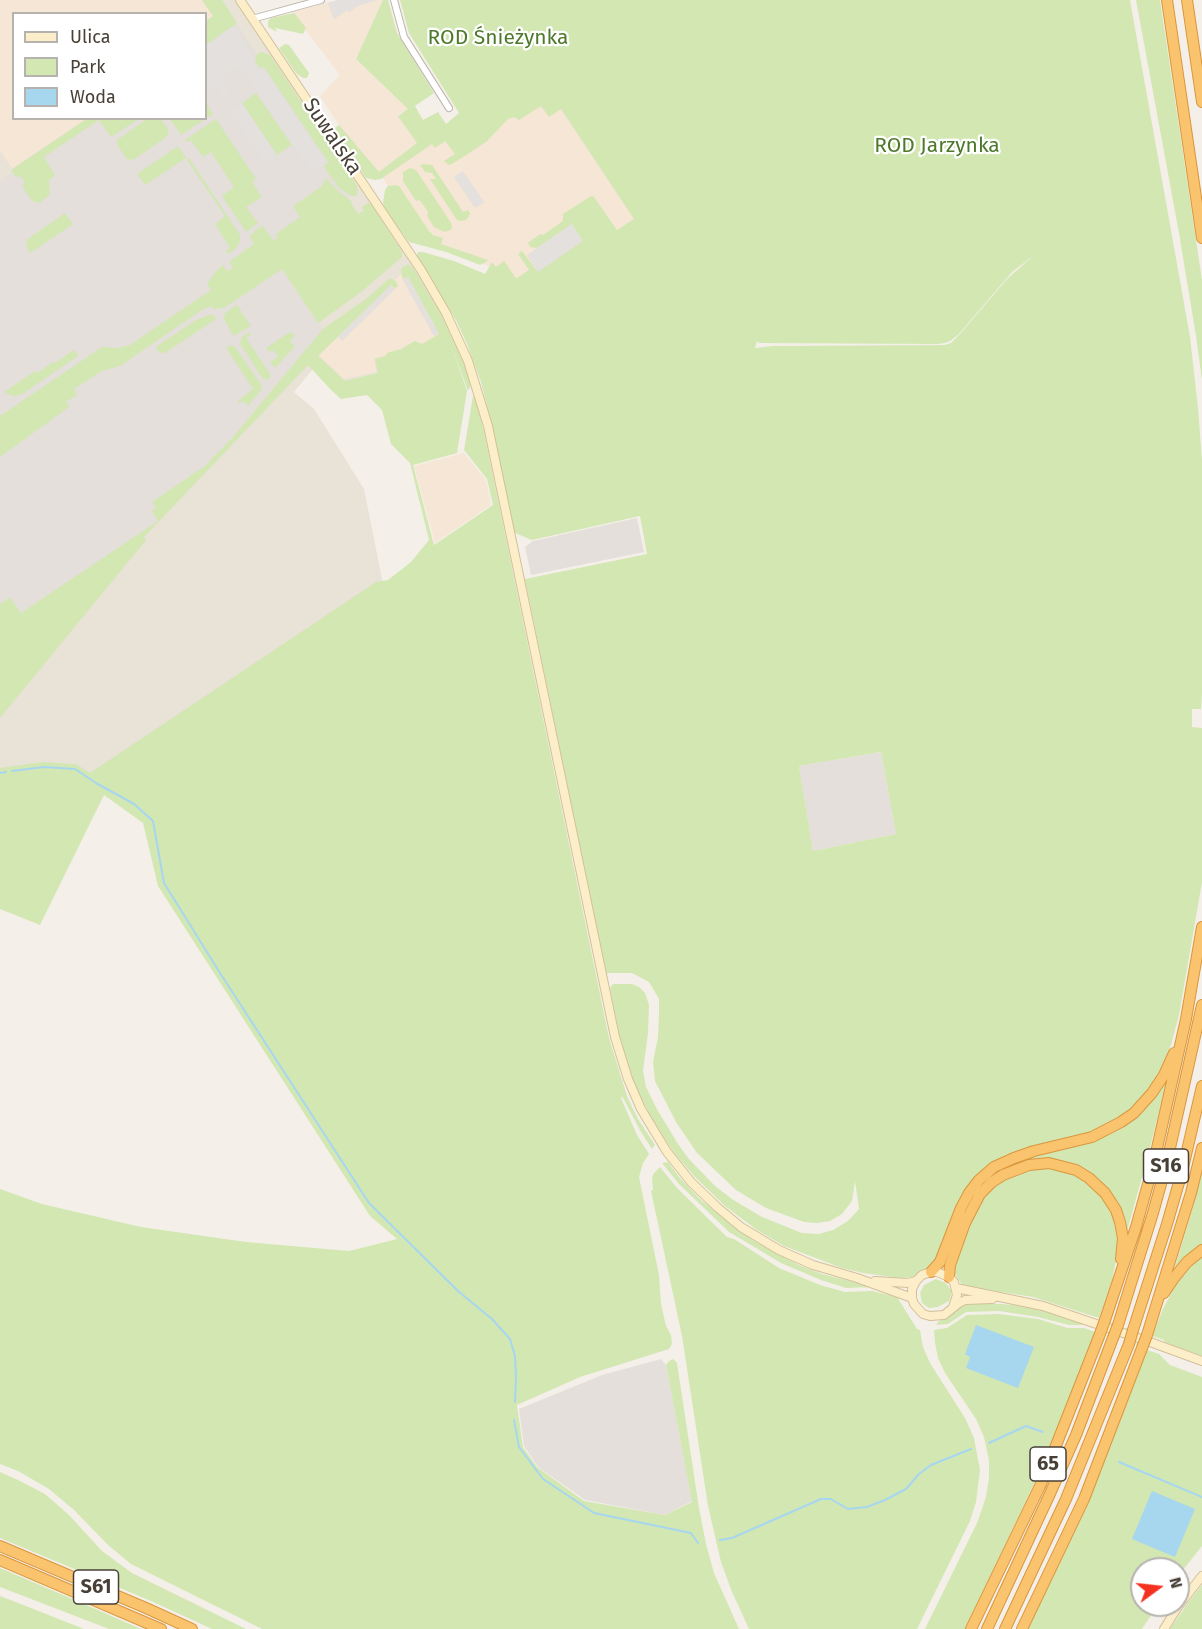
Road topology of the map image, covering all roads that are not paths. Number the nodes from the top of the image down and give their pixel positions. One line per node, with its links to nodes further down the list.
1 (240, 0): 6 (main road, Suwalska)
2 (321, 0): 6 (street)
3 (394, 0): 8 (street)
4 (1167, 0): 9 (highway)
5 (1187, 0): 7 (highway)
6 (252, 19): 18 (main road, Suwalska)
7 (1202, 102)
8 (449, 108)
9 (1202, 238)
10 (1202, 927): 12 (highway, 65)
11 (1202, 1005): 33 (highway, S16, bridge)
12 (1186, 1019): 16 (highway); 20 (highway, 65)
13 (1202, 1086): 34 (highway, S16, bridge)
14 (1202, 1148): 25 (highway, S16)
15 (1202, 1250): 25 (highway)
16 (931, 1272): 17 (main road); 19 (main road)
17 (949, 1277): 20 (highway); 21 (main road)
18 (857, 1278): 19 (main road); 22 (main road)
19 (916, 1281): 22 (main road)
20 (1117, 1284): 32 (highway, 65, bridge)
21 (956, 1288): 23 (main road); 24 (main road)
22 (912, 1298): 24 (main road)
23 (1007, 1298): 24 (main road); 26 (main road)
24 (953, 1307)
25 (1153, 1315): 35 (highway, S16, bridge)
26 (1202, 1361)
27 (0, 1546): 31 (highway, S61)
28 (0, 1560): 30 (highway, S61)
29 (1202, 1576): 36 (main road)
30 (161, 1629)
31 (192, 1629)
32 (973, 1629)
33 (987, 1629)
34 (1005, 1629)
35 (1021, 1629)
36 (1164, 1629)

